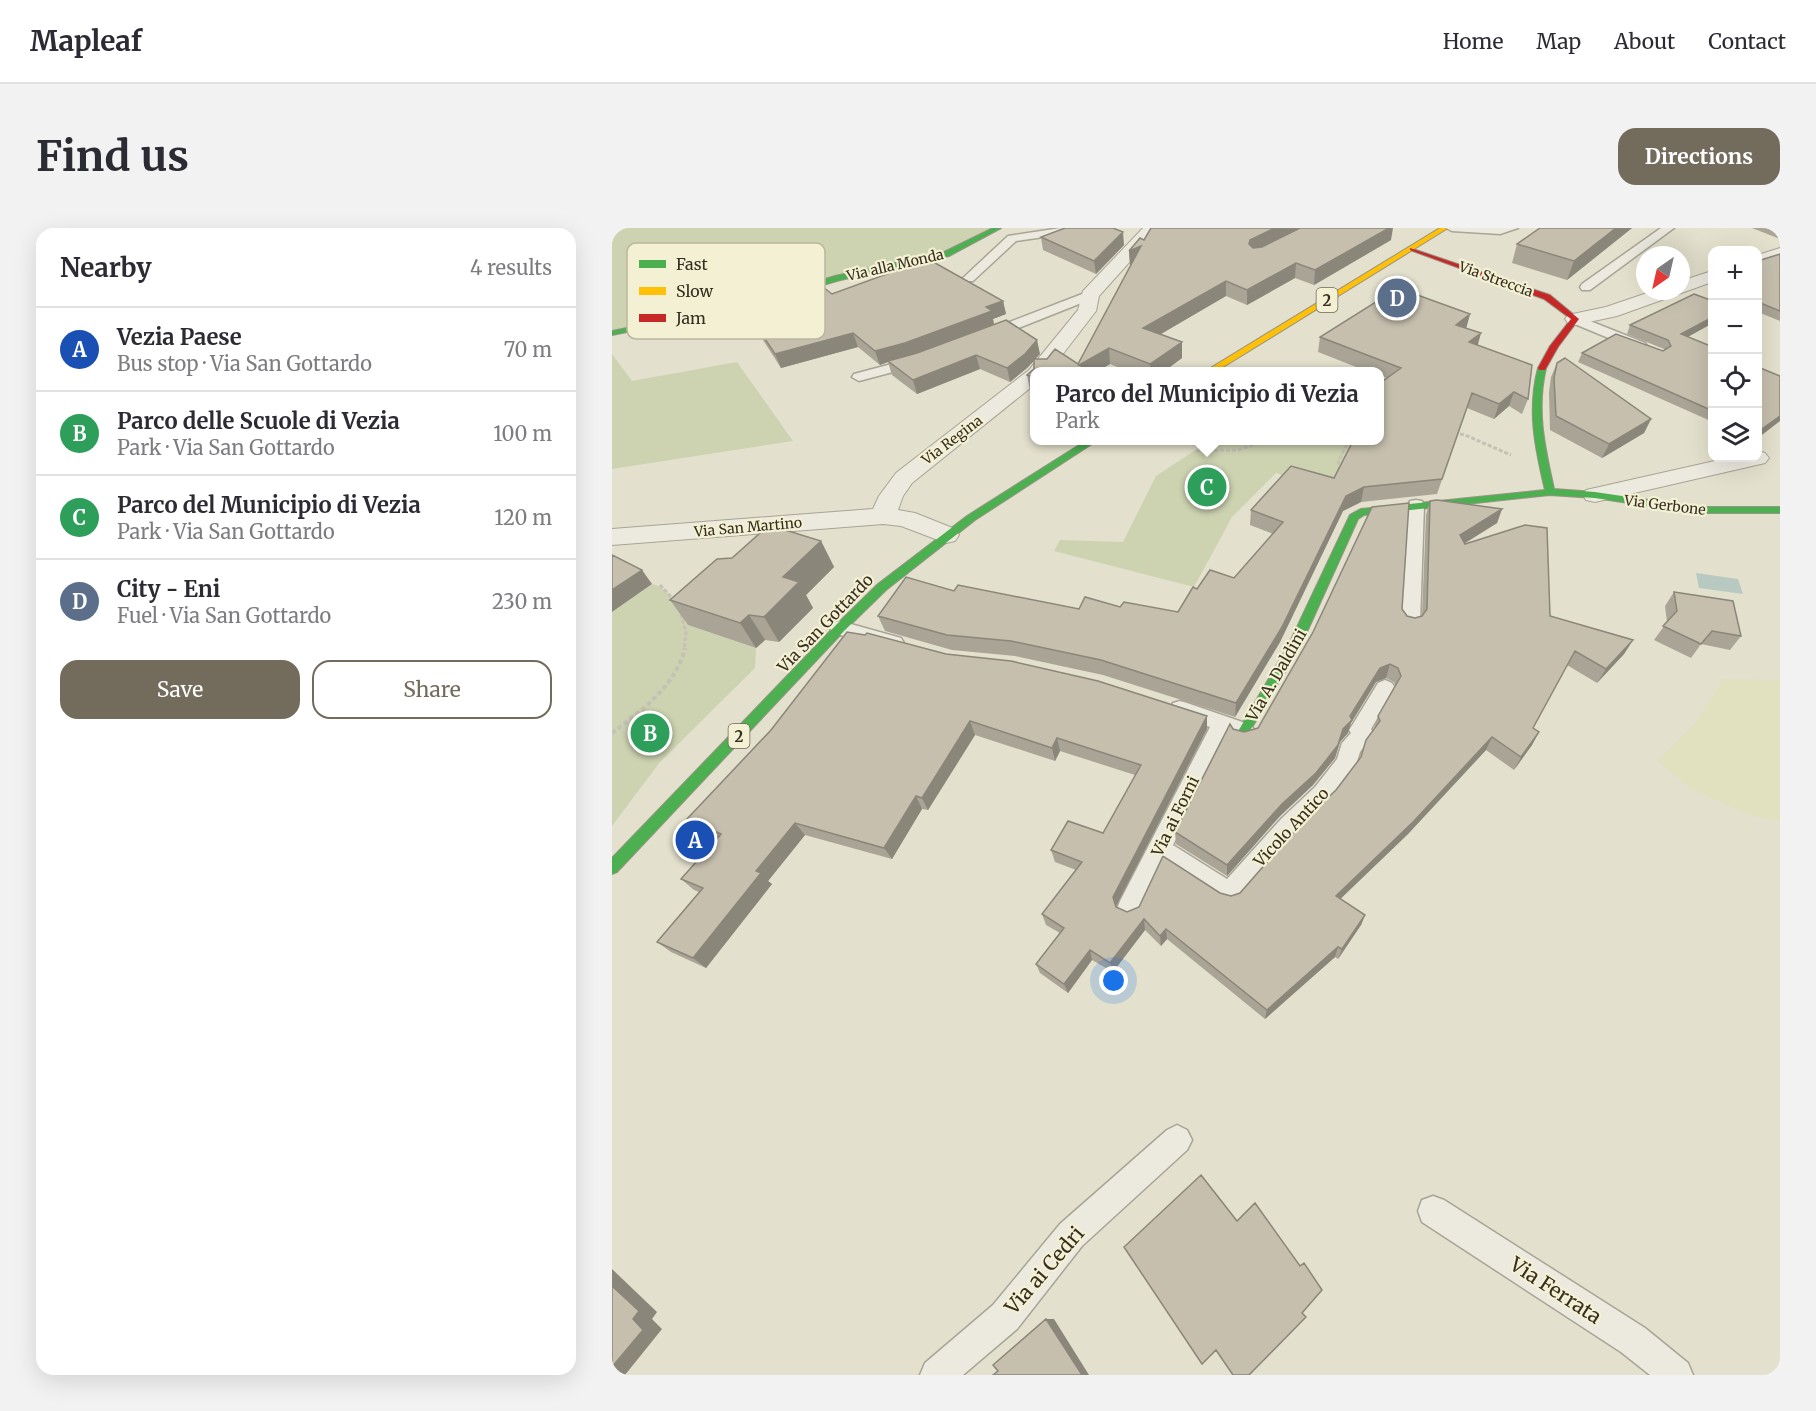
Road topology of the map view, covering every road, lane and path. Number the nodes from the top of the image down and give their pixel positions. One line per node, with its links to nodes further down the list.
1 (998, 228): 13 (street, Via alla Monda)
2 (1086, 228): 11 (lane)
3 (1152, 228): 16 (street)
4 (1445, 228): 8 (street, 2)
5 (1452, 228): 6 (lane)
6 (1512, 228)
7 (1668, 228): 15 (lane)
8 (1412, 249): 18 (street, Via Streccia); 25 (street, 2)
9 (1780, 253): 10 (street)
10 (1762, 260)
11 (969, 278)
12 (1708, 278): 14 (street)
13 (825, 282)
14 (1690, 284)
15 (1586, 287)
16 (1090, 296): 21 (lane); 24 (street)
17 (1645, 300): 18 (street)
18 (1575, 319): 22 (lane); 37 (street)
19 (627, 330): 20 (street, Via alla Monda)
20 (612, 333)
21 (969, 343)
22 (1648, 350)
23 (937, 354): 26 (lane)
24 (1042, 367)
25 (1216, 367)
26 (859, 377)
27 (1030, 379): 42 (street, Via Regina)
28 (1444, 431): 35 (path)
29 (1087, 445): 43 (street, Via San Gottardo / 2)
30 (1253, 445): 32 (path)
31 (1347, 445): 41 (path)
32 (1196, 451)
33 (1780, 452): 34 (street)
34 (1762, 456)
35 (1517, 458)
36 (1736, 462): 38 (street)
37 (1550, 492): 38 (street, Via Gerbone); 39 (street)
38 (1595, 495): 40 (street, Via Gerbone)
39 (1416, 505): 41 (street); 48 (lane)
40 (1780, 510)
41 (1361, 512): 54 (street, Via A. Daldini)
42 (883, 516): 43 (street, Via San Martino); 44 (street, Via San Martino)
43 (946, 535): 49 (street, Via San Gottardo / 2)
44 (612, 537)
45 (660, 585): 46 (path)
46 (675, 601)
47 (679, 610): 55 (path)
48 (1410, 623)
49 (840, 628): 50 (lane); 57 (street, Via San Gottardo / 2)
50 (917, 650)
51 (1385, 688): 56 (lane, Vicolo Antico)
52 (1162, 703): 53 (lane, Via A. Daldini)
53 (1222, 724): 54 (lane, Via A. Daldini); 56 (lane, Via ai Forni)
54 (1244, 731)
55 (612, 733)
56 (1159, 849): 58 (lane, Via ai Forni)
57 (612, 868)
58 (1129, 909)
59 (1177, 1140): 61 (lane, Via ai Cedri)
60 (1432, 1211): 62 (lane, Via Ferrata)
61 (937, 1375)
62 (1676, 1375)

